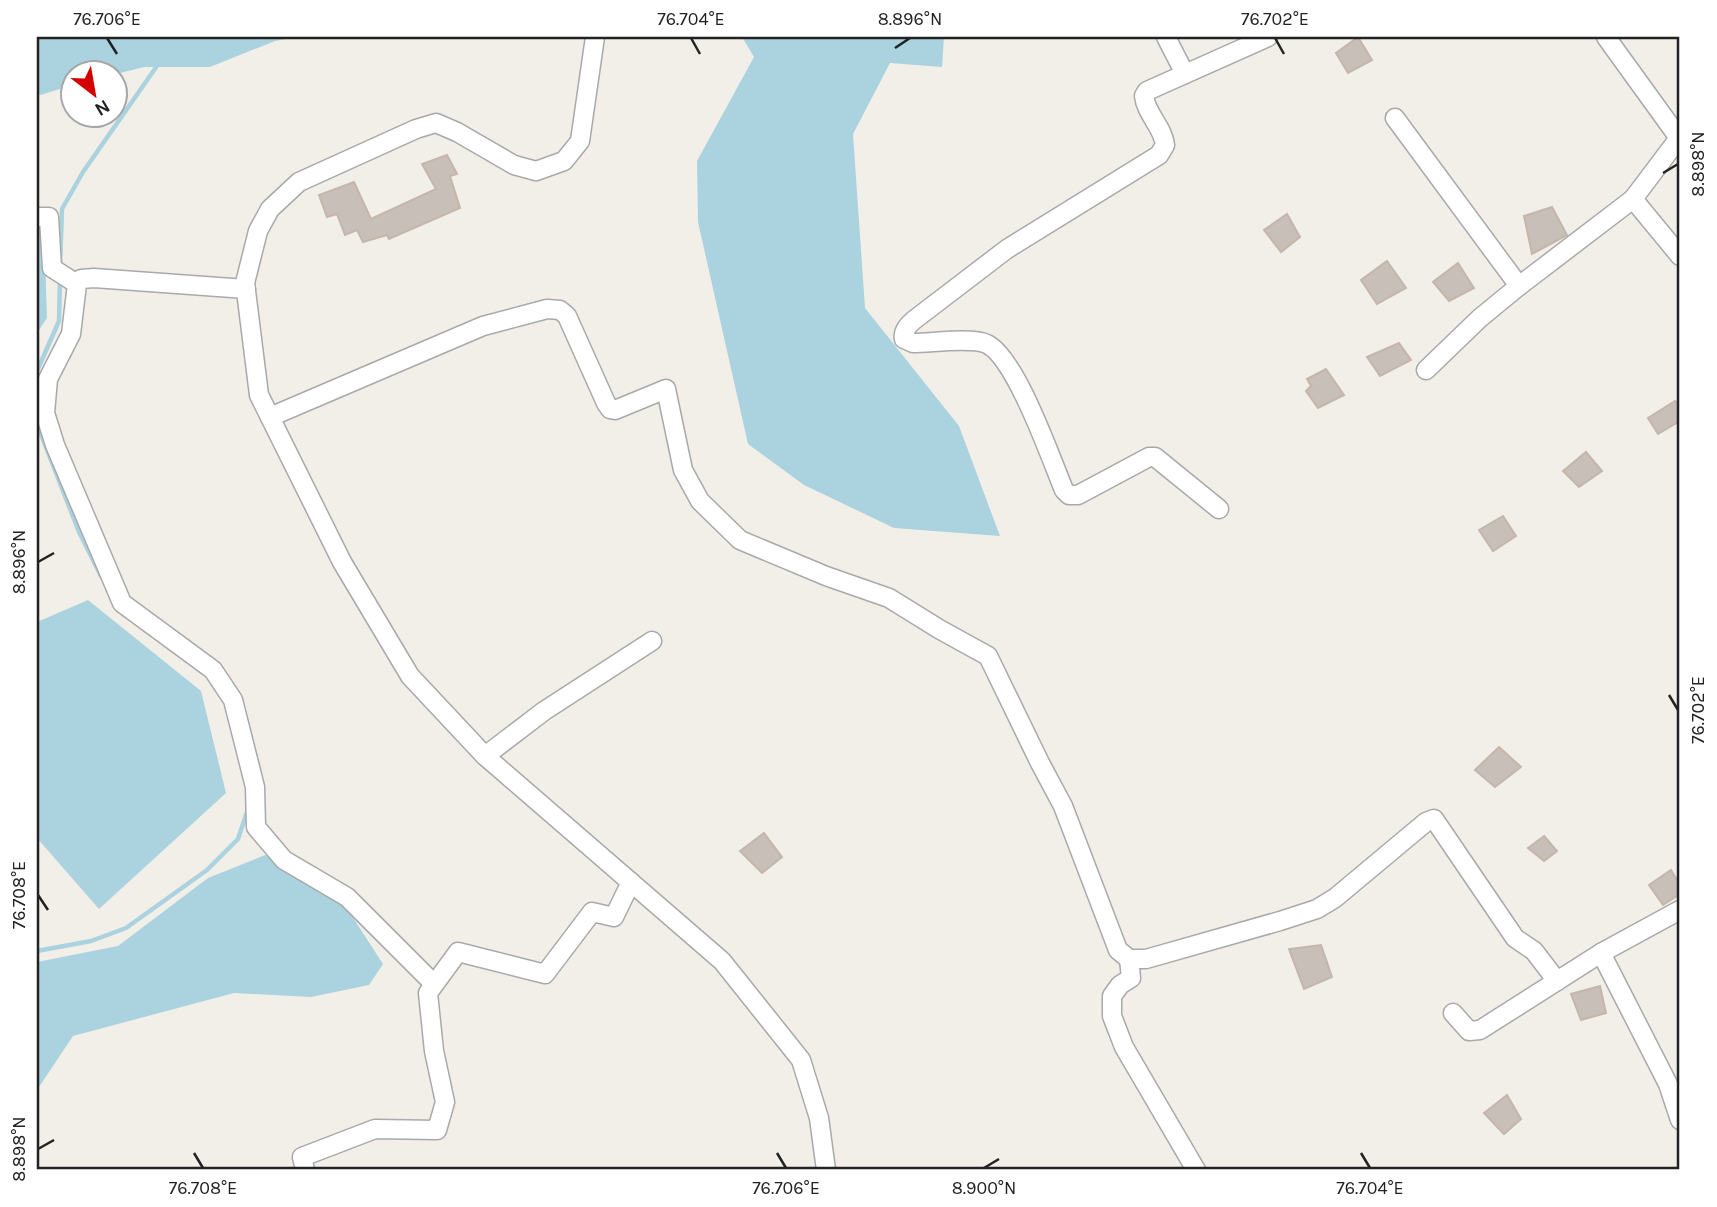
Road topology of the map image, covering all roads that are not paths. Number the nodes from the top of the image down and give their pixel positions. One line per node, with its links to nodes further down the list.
1 (595, 37): 13 (street)
2 (1166, 37): 5 (street)
3 (1268, 37): 5 (street)
4 (1606, 37): 7 (street)
5 (1185, 74): 16 (street)
6 (1395, 118): 12 (street)
7 (1680, 137): 8 (street)
8 (1633, 199): 10 (street); 12 (street)
9 (37, 217): 11 (street)
10 (1680, 256)
11 (77, 284): 13 (street); 24 (street)
12 (1519, 286): 14 (street)
13 (246, 289): 15 (street)
14 (1426, 370)
15 (270, 416): 18 (street); 22 (street)
16 (1219, 509)
17 (652, 641): 18 (street)
18 (485, 755): 19 (street)
19 (631, 883): 24 (street); 28 (street)
20 (1680, 910): 21 (street)
21 (1601, 953): 23 (street); 26 (street)
22 (1129, 960): 23 (street); 29 (street)
23 (1557, 981): 25 (street)
24 (434, 984): 27 (street)
25 (1453, 1013)
26 (1680, 1120)
27 (305, 1170)
28 (826, 1170)
29 (1196, 1170)

